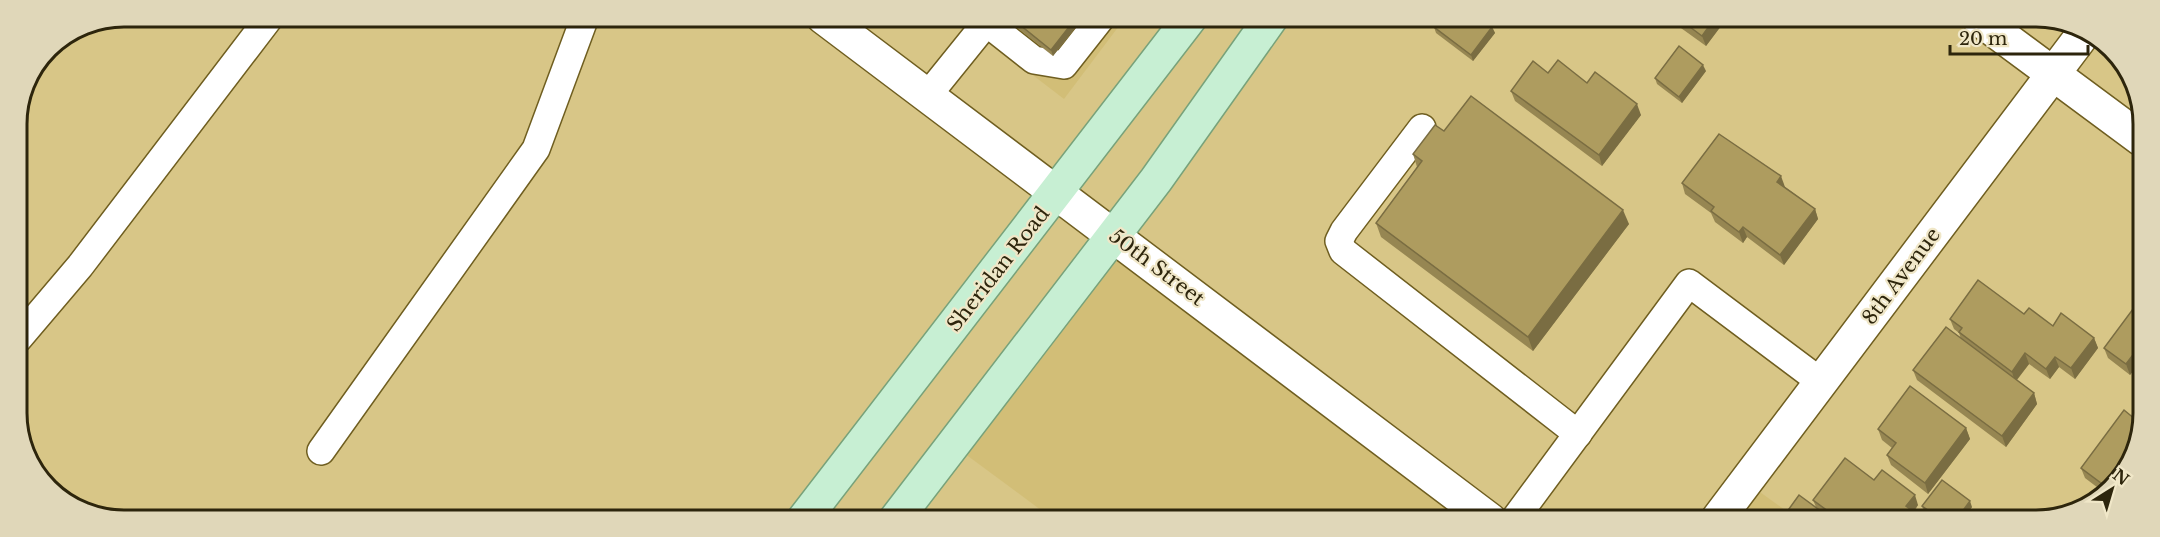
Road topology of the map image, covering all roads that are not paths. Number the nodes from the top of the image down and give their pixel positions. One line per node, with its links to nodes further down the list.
1 (262, 27): 17 (lane)
2 (581, 27): 20 (lane)
3 (836, 27): 12 (street, 50th Street)
4 (983, 27): 12 (lane)
5 (997, 27): 6 (lane)
6 (1094, 27)
7 (1183, 27): 15 (main road, Sheridan Road)
8 (1265, 27): 16 (main road)
9 (1990, 27): 11 (street)
10 (2080, 38): 11 (street, 8th Avenue)
11 (2053, 74): 14 (street); 18 (street, 8th Avenue)
12 (928, 95): 15 (street, 50th Street)
13 (1422, 128): 19 (lane)
14 (2133, 134)
15 (1057, 192): 16 (street, 50th Street); 21 (main road, Sheridan Road)
16 (1114, 234): 22 (main road); 23 (street, 50th Street)
17 (27, 328)
18 (1821, 382): 19 (lane); 25 (street, 8th Avenue)
19 (1578, 434): 24 (lane)
20 (321, 451)
21 (811, 510)
22 (903, 510)
23 (1477, 510)
24 (1521, 510)
25 (1725, 510)

